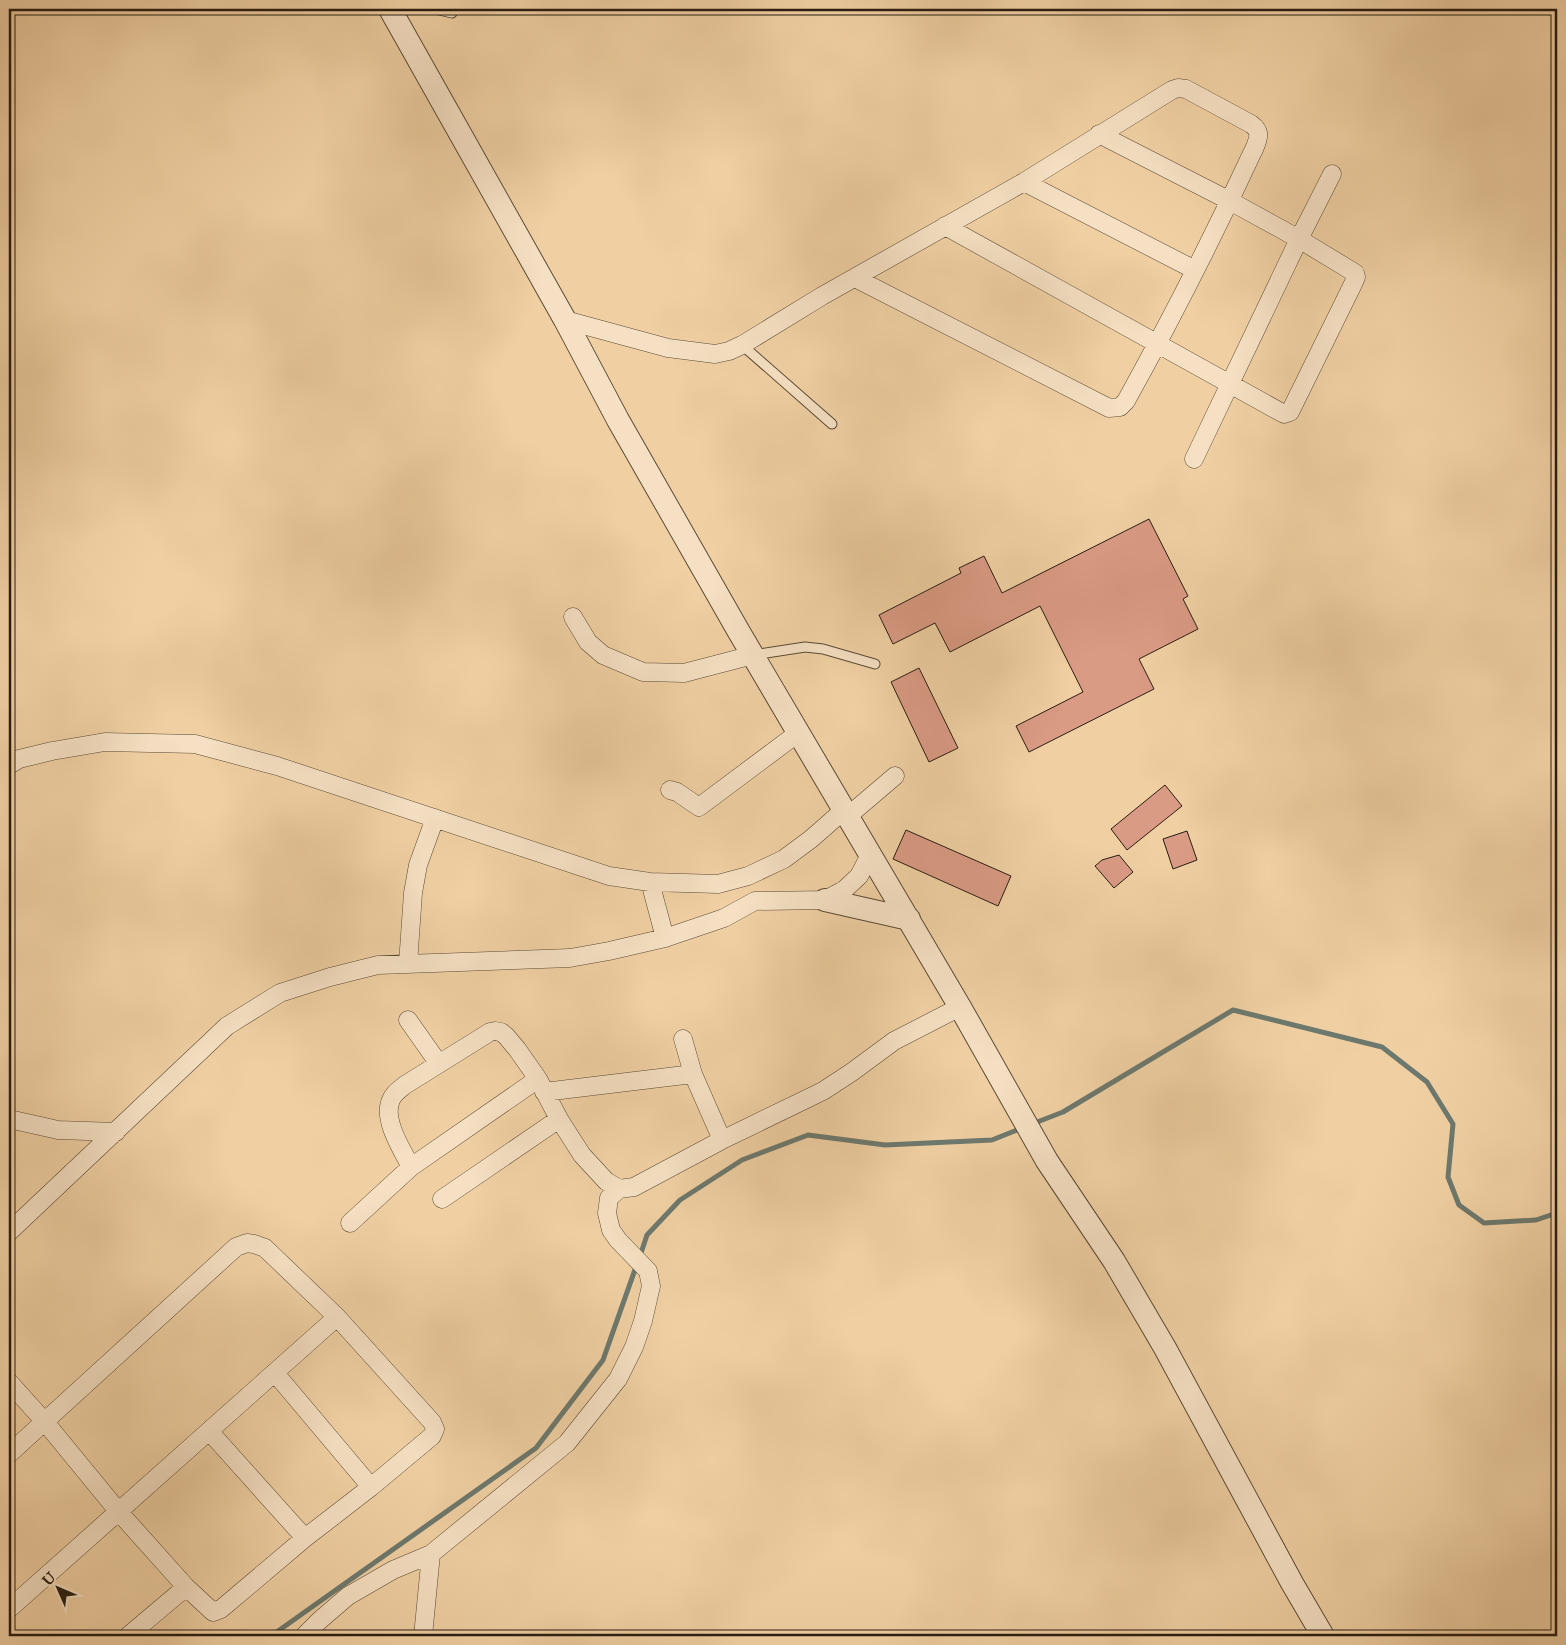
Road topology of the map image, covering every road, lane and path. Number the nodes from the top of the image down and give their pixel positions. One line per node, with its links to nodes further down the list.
1 (390, 9): 12 (street)
2 (435, 9): 3 (lane)
3 (452, 13)
4 (1099, 134): 6 (street); 7 (street); 7 (street)
5 (1332, 174): 9 (street)
6 (1024, 182): 8 (street); 10 (street)
7 (1230, 201): 9 (street); 10 (street)
8 (945, 226): 11 (street); 13 (street)
9 (1299, 239): 15 (street); 15 (street)
10 (1195, 270): 13 (street)
11 (854, 278): 13 (street); 14 (street)
12 (564, 320): 14 (street); 19 (street)
13 (1158, 344): 15 (street)
14 (742, 345): 16 (lane)
15 (1228, 384): 17 (street)
16 (832, 424)
17 (1194, 459)
18 (573, 617): 19 (street)
19 (753, 655): 20 (lane); 21 (street)
20 (875, 664)
21 (798, 732): 24 (street); 25 (street)
22 (9, 765): 26 (street)
23 (895, 776): 25 (street)
24 (670, 790)
25 (846, 813): 27 (street); 28 (street)
26 (435, 818): 29 (street); 34 (street)
27 (871, 853): 30 (street); 32 (street)
28 (748, 876): 29 (street); 31 (street)
29 (650, 882): 33 (street)
30 (824, 900): 31 (street); 32 (street)
31 (755, 901): 33 (street)
32 (909, 919): 35 (street)
33 (665, 938): 34 (street)
34 (408, 964): 43 (street)
35 (960, 1007): 44 (street); 65 (street)
36 (408, 1020): 38 (street)
37 (683, 1039): 39 (street)
38 (439, 1064): 40 (street); 45 (street)
39 (692, 1074): 40 (street); 44 (street)
40 (541, 1085): 42 (street); 45 (street)
41 (9, 1119): 43 (street)
42 (559, 1119): 46 (street); 47 (street)
43 (116, 1132): 49 (street)
44 (722, 1140): 46 (street)
45 (411, 1167): 48 (street)
46 (619, 1188): 59 (street)
47 (442, 1199)
48 (350, 1223)
49 (9, 1232)
50 (337, 1317): 51 (street); 53 (street); 56 (street)
51 (275, 1373): 54 (street); 56 (street)
52 (9, 1382): 53 (street)
53 (45, 1422): 55 (street); 57 (street)
54 (209, 1431): 57 (street); 58 (street)
55 (9, 1454)
56 (371, 1487): 58 (street)
57 (118, 1511): 60 (street); 61 (street)
58 (305, 1538): 60 (street)
59 (431, 1554): 63 (street); 64 (street)
60 (186, 1587): 62 (street)
61 (9, 1609)
62 (128, 1636)
63 (304, 1636)
64 (423, 1636)
65 (1323, 1636)

